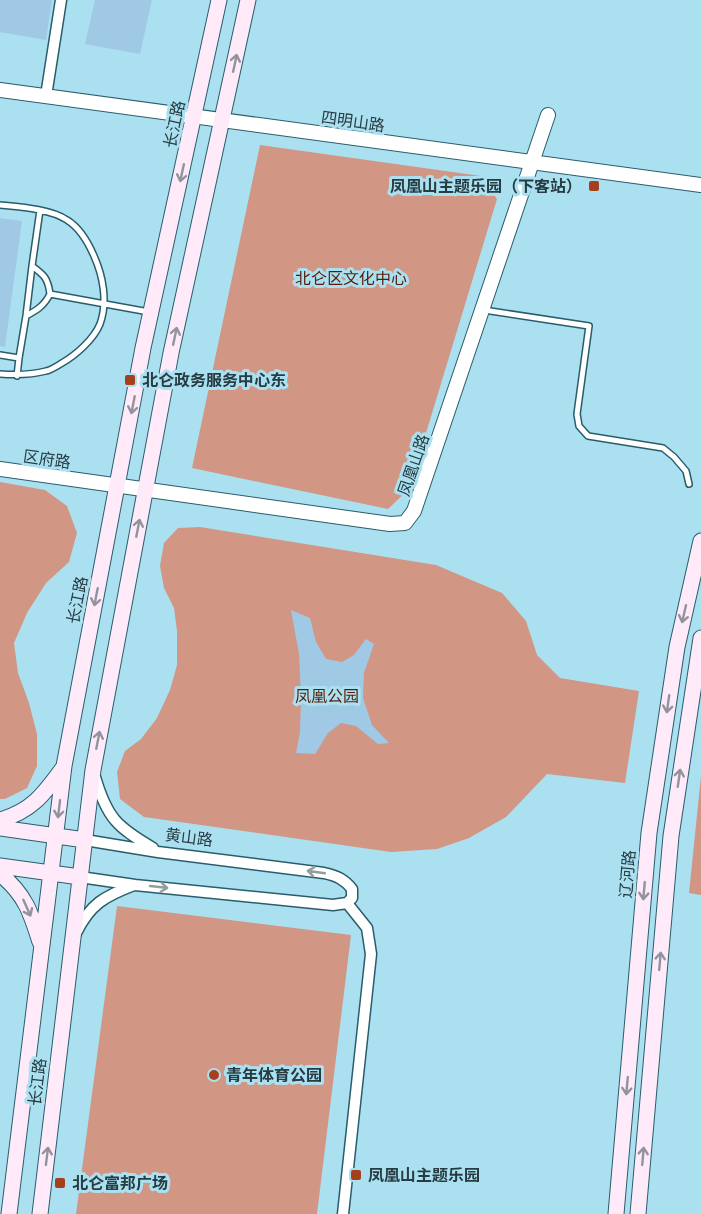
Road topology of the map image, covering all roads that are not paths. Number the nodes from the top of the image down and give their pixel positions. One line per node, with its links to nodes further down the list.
1 (61, 0): 5 (street)
2 (219, 0): 7 (main road, 长江路)
3 (248, 0): 8 (main road, 长江路, one-way to 3)
4 (0, 90): 5 (street, 四明山路)
5 (46, 96): 7 (street, 四明山路)
6 (548, 115): 9 (street, 凤凰山路)
7 (194, 116): 8 (street, 四明山路); 17 (main road, 长江路, one-way to 17)
8 (222, 120): 9 (street, 四明山路); 27 (main road, 长江路, one-way to 8)
9 (532, 162): 10 (street, 四明山路); 16 (street, 凤凰山路)
10 (701, 185)
11 (0, 205): 12 (lane)
12 (40, 210): 13 (lane); 15 (lane)
13 (32, 266): 14 (lane); 18 (lane)
14 (50, 294): 15 (lane); 18 (lane)
15 (103, 303): 17 (lane); 22 (lane)
16 (482, 310): 25 (lane); 27 (street, 凤凰山路)
17 (151, 313): 26 (main road, 长江路, one-way to 26)
18 (26, 316): 20 (lane)
19 (0, 356): 20 (lane)
20 (19, 358): 22 (lane)
21 (0, 374): 22 (lane)
22 (17, 375)
23 (0, 469): 24 (street, 区府路)
24 (90, 482): 26 (street, 凤凰山路)
25 (689, 484)
26 (117, 486): 27 (street, 凤凰山路); 30 (main road, 长江路, one-way to 30)
27 (146, 490): 31 (main road, 长江路, one-way to 27)
28 (701, 541): 48 (main road, 辽河路, one-way to 48)
29 (701, 638): 49 (main road, one-way to 29)
30 (64, 766): 32 (main road); 34 (main road, 长江路, one-way to 34)
31 (93, 770): 35 (main road, 长江路); 36 (street)
32 (0, 820)
33 (0, 828): 34 (main road, 黄山路)
34 (56, 835): 35 (main road, 黄山路); 38 (main road, 长江路)
35 (85, 840): 36 (street, 黄山路); 40 (main road, 长江路)
36 (158, 852): 42 (street, 黄山路, one-way to 36)
37 (0, 866): 38 (main road)
38 (51, 873): 40 (main road); 44 (main road, 长江路)
39 (0, 874): 44 (main road, one-way to 44)
40 (80, 877): 41 (street); 43 (main road, 长江路)
41 (135, 885): 42 (street, one-way to 42); 43 (street)
42 (346, 903): 47 (street)
43 (71, 944): 46 (main road, 长江路, one-way to 43)
44 (42, 949): 45 (main road, 长江路)
45 (9, 1214)
46 (40, 1214)
47 (343, 1214)
48 (616, 1214)
49 (638, 1214)

